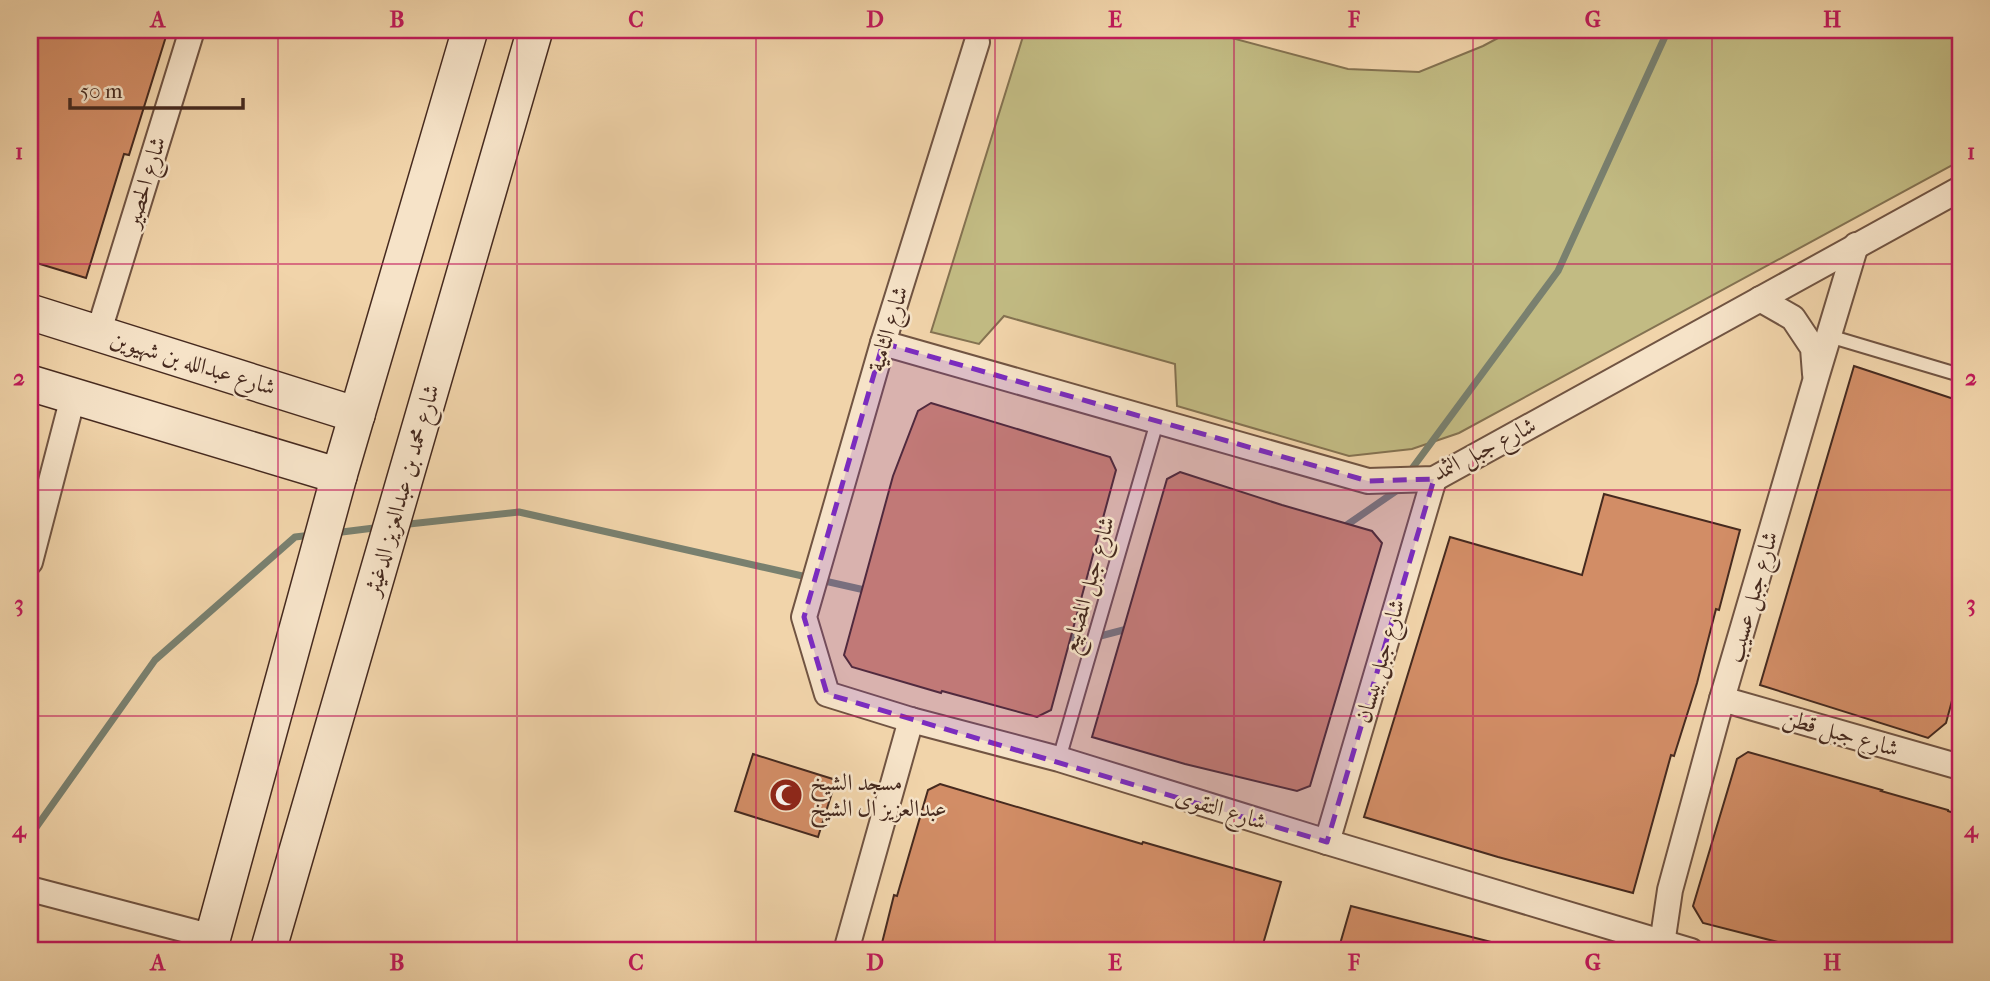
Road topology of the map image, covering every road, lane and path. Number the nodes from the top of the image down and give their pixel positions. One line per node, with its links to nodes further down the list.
1 (192, 30): 9 (street, شارع الحصير)
2 (470, 30): 16 (street)
3 (536, 30): 30 (street, شارع محمد بن عبدالعزيز الدغيثر)
4 (979, 34): 11 (street, شارع الثامية)
5 (1960, 189): 6 (street, شارع جبل الثمد)
6 (1856, 245): 7 (street, شارع جبل الثمد); 10 (street, شارع جبل عسيب)
7 (1760, 299): 13 (street); 19 (street, شارع جبل الثمد)
8 (30, 313): 9 (street, شارع عبدالله بن شهيوين)
9 (98, 334): 16 (street, شارع عبدالله بن شهيوين)
10 (1829, 336): 12 (lane); 13 (street, شارع جبل عسيب)
11 (883, 343): 17 (street, شارع جبل الثمد); 21 (street, شارع الثامية)
12 (1960, 375)
13 (1816, 378): 22 (street, شارع جبل عسيب)
14 (30, 383): 15 (street)
15 (73, 397): 18 (street); 20 (street)
16 (356, 415): 18 (street)
17 (1157, 422): 19 (street, شارع جبل الثمد); 24 (lane, شارع جبل المضابيع)
18 (339, 475): 28 (street)
19 (1434, 479): 26 (street, شارع جبل بيسان)
20 (30, 562)
21 (804, 617): 23 (street, شارع التقوى)
22 (1722, 699): 25 (street, شارع جبل قطن); 29 (street, شارع جبل عسيب)
23 (911, 720): 24 (street, شارع التقوى); 31 (street)
24 (1059, 759): 26 (street, شارع التقوى)
25 (1959, 764)
26 (1327, 842): 29 (street, شارع التقوى)
27 (30, 889): 28 (street)
28 (211, 944)
29 (1662, 947): 32 (street, شارع التقوى)
30 (268, 951)
31 (846, 951)
32 (1691, 951)

